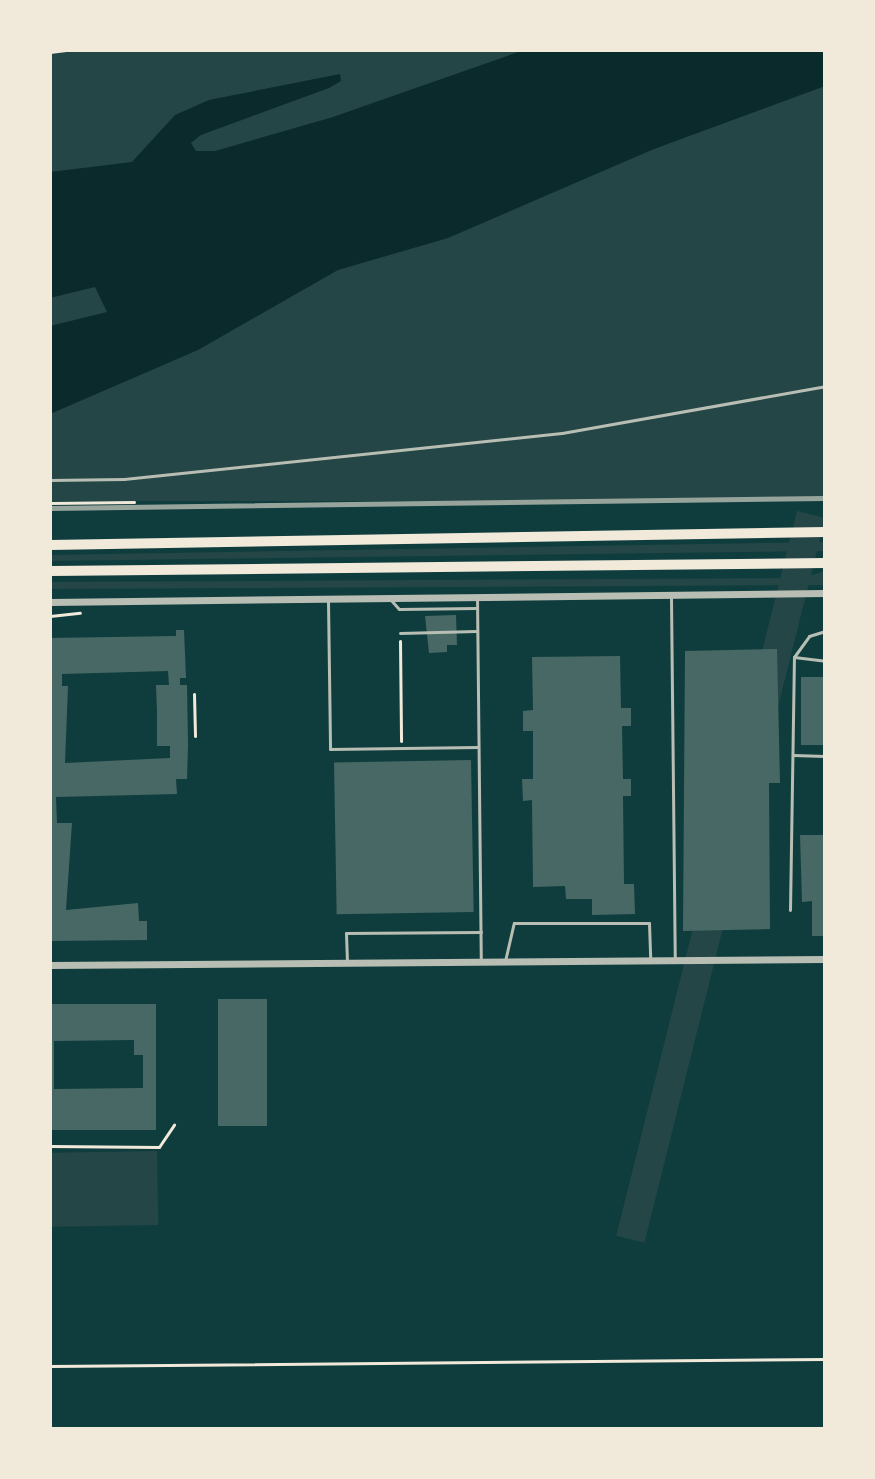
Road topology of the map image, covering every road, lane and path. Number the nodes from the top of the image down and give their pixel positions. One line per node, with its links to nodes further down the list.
1 (66, 50): 2 (path)
2 (50, 52)
3 (825, 386): 4 (lane)
4 (50, 480)
5 (134, 502): 6 (path)
6 (50, 503)
7 (825, 532): 8 (main road)
8 (50, 545)
9 (825, 563): 10 (main road)
10 (50, 571)
11 (825, 593): 12 (street)
12 (671, 594): 13 (street); 35 (lane)
13 (477, 595): 14 (street); 17 (lane)
14 (387, 596): 15 (street); 17 (lane)
15 (328, 597): 16 (street); 28 (lane)
16 (50, 602)
17 (477, 608): 20 (lane)
18 (80, 615): 19 (path)
19 (50, 616)
20 (477, 631): 22 (lane); 27 (lane)
21 (825, 631): 23 (lane)
22 (400, 633): 28 (path)
23 (794, 657): 24 (lane); 29 (lane)
24 (825, 661)
25 (194, 694): 26 (path)
26 (195, 736)
27 (478, 747): 28 (lane); 32 (lane)
28 (401, 748)
29 (792, 755): 30 (lane); 31 (lane)
30 (825, 756)
31 (790, 910)
32 (481, 932): 36 (lane); 38 (lane)
33 (825, 959): 35 (street)
34 (650, 960): 35 (street); 37 (street); 37 (lane)
35 (675, 960)
36 (481, 961): 37 (street); 38 (street)
37 (505, 961)
38 (347, 963): 39 (street)
39 (50, 965)
40 (174, 1125): 41 (path)
41 (50, 1146)
42 (825, 1359): 43 (path)
43 (50, 1366)

